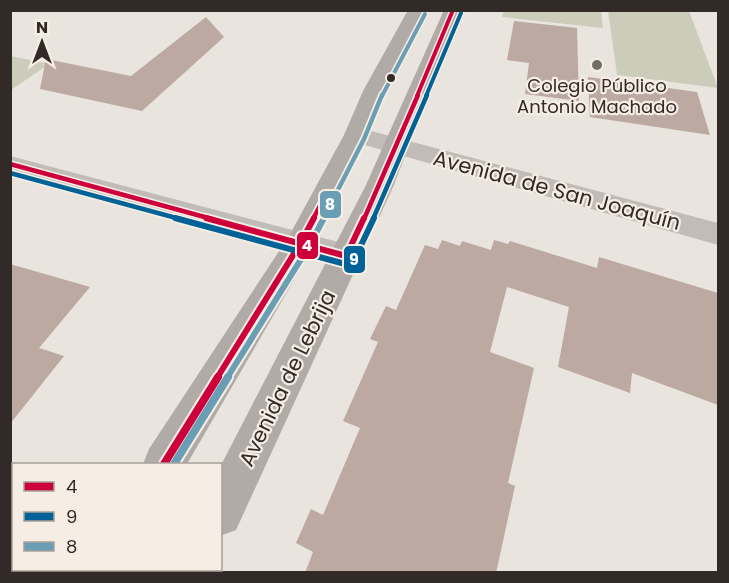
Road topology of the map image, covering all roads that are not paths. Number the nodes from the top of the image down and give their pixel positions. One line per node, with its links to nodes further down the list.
1 (417, 10): 3 (main road)
2 (453, 10): 4 (main road, Avenida de Lebrija)
3 (356, 135): 4 (street, Avenida de San Joaquín); 7 (main road)
4 (396, 146): 6 (street, Avenida de San Joaquín); 8 (main road, Avenida de Lebrija)
5 (10, 164): 7 (street)
6 (718, 234)
7 (300, 244): 8 (street); 9 (main road)
8 (346, 256): 10 (main road, Avenida de Lebrija)
9 (166, 463)
10 (222, 510)

